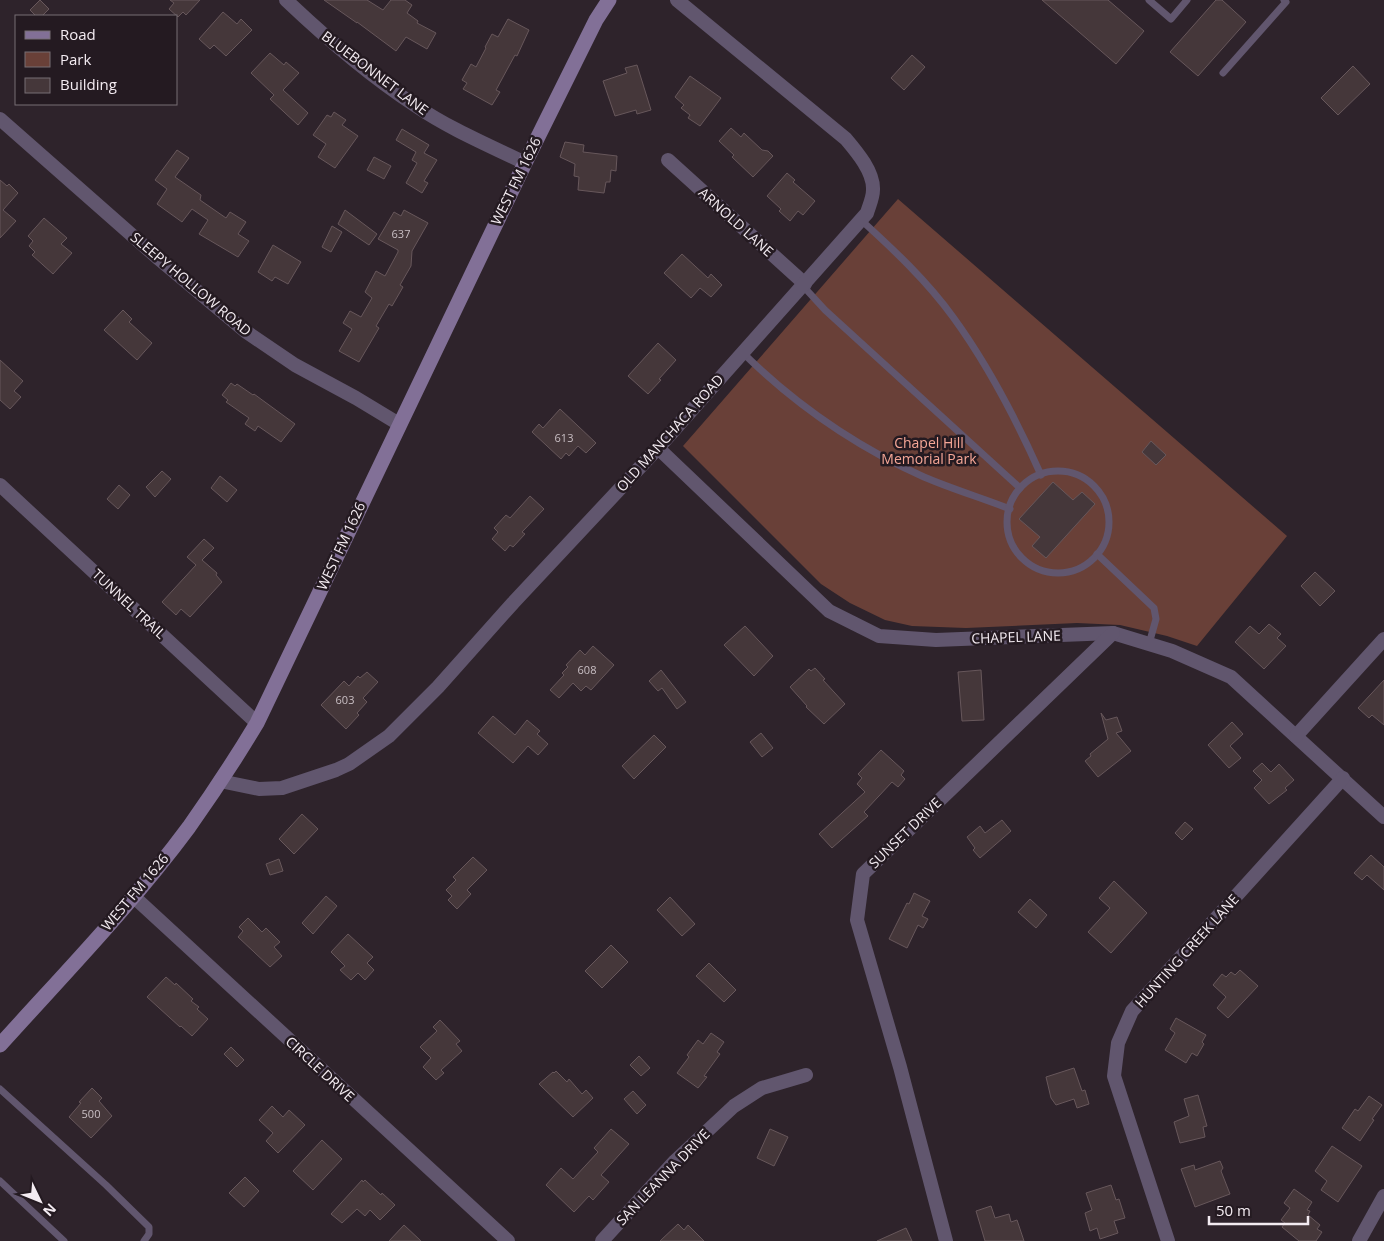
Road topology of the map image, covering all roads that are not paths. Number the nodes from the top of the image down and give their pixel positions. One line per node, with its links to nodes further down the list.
1 (286, 0): 10 (street, BLUEBONNET LANE)
2 (608, 0): 10 (main road, WEST FM 1626)
3 (677, 0): 11 (street, OLD MANCHACA ROAD)
4 (1149, 0): 5 (lane)
5 (1187, 0)
6 (1284, 0): 7 (lane)
7 (1223, 73)
8 (0, 119): 14 (street, SLEEPY HOLLOW ROAD)
9 (668, 160): 12 (street, ARNOLD LANE)
10 (525, 162): 14 (main road, WEST FM 1626)
11 (861, 220): 12 (street, OLD MANCHACA ROAD); 16 (lane)
12 (804, 285): 13 (street, OLD MANCHACA ROAD); 18 (lane)
13 (742, 353): 15 (street, OLD MANCHACA ROAD); 19 (lane)
14 (399, 424): 24 (main road, WEST FM 1626)
15 (658, 448): 21 (street, CHAPEL LANE); 27 (street, OLD MANCHACA ROAD)
16 (1041, 475): 18 (lane); 20 (lane)
17 (0, 485): 24 (street, TUNNEL TRAIL)
18 (1020, 488): 19 (lane)
19 (1010, 509): 20 (lane)
20 (1097, 554): 23 (lane)
21 (1112, 633): 23 (street, CHAPEL LANE); 39 (street, SUNSET DRIVE)
22 (1384, 639): 25 (street)
23 (1149, 644): 25 (street, CHAPEL LANE)
24 (258, 723): 27 (main road, WEST FM 1626)
25 (1296, 736): 26 (street, CHAPEL LANE)
26 (1343, 778): 28 (street, CHAPEL LANE); 40 (street, HUNTING CREEK LANE)
27 (220, 781): 29 (main road, WEST FM 1626)
28 (1384, 816)
29 (133, 896): 30 (main road, WEST FM 1626); 37 (street, CIRCLE DRIVE)
30 (0, 1045)
31 (806, 1075): 38 (street, SAN LEANNA DRIVE)
32 (0, 1089): 36 (lane)
33 (0, 1181): 35 (lane)
34 (1384, 1196): 41 (street)
35 (64, 1241)
36 (144, 1241)
37 (508, 1241)
38 (602, 1241)
39 (946, 1241)
40 (1168, 1241)
41 (1358, 1241)

